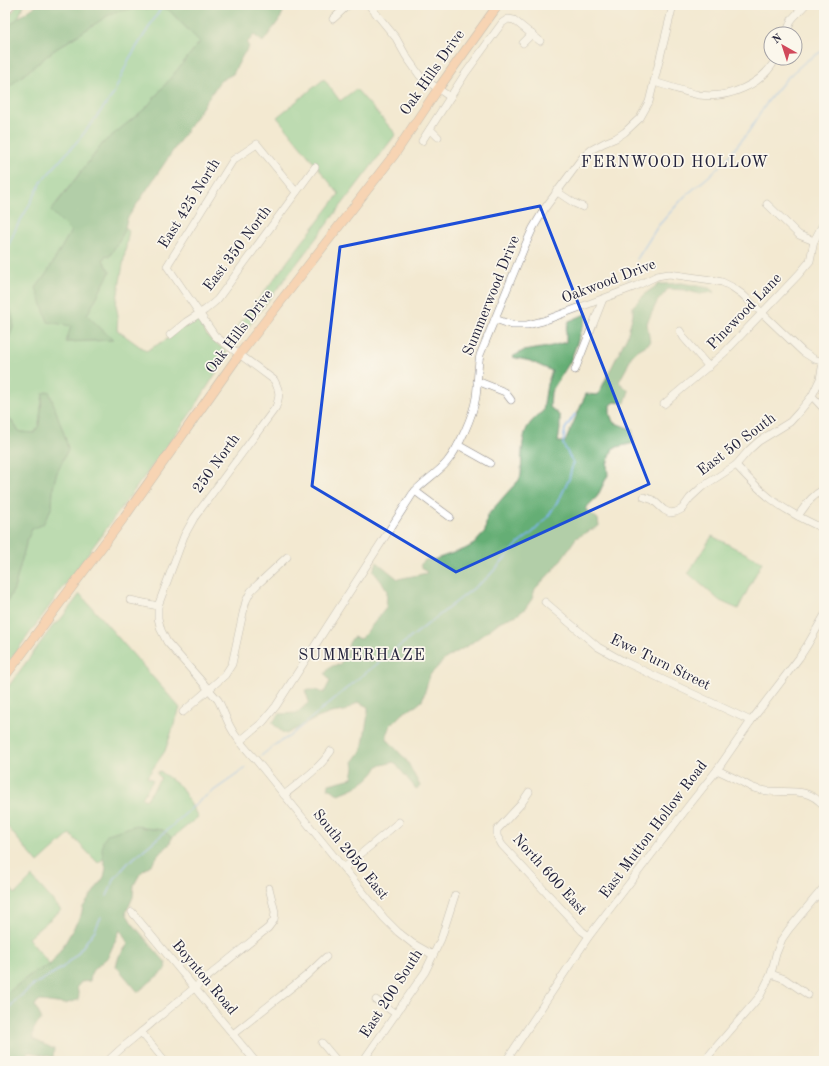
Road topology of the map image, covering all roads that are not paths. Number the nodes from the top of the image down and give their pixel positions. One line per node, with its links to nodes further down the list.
1 (11, 5): 7 (street)
2 (348, 5): 8 (street)
3 (368, 5): 15 (street)
4 (498, 5): 15 (main road, Oak Hills Drive)
5 (672, 5): 14 (street, Summerwood Drive)
6 (805, 5): 9 (street)
7 (5, 13)
8 (333, 18)
9 (789, 26)
10 (532, 34): 11 (street); 12 (street); 16 (street)
11 (540, 41)
12 (524, 43)
13 (771, 66): 14 (street)
14 (654, 82): 21 (street, Summerwood Drive)
15 (438, 89): 16 (street); 33 (main road, Oak Hills Drive)
16 (450, 97): 17 (street)
17 (430, 129): 18 (street); 19 (street)
18 (438, 137)
19 (422, 141)
20 (315, 167): 22 (street, East 350 North)
21 (556, 191): 24 (street); 30 (street, Summerwood Drive)
22 (296, 192): 29 (street, East 350 North); 29 (street, East 425 North)
23 (767, 204): 26 (street)
24 (583, 207)
25 (824, 222): 26 (street, Pinewood Lane)
26 (814, 241): 28 (street, Pinewood Lane)
27 (602, 299): 28 (street, Oakwood Drive); 30 (street, Oakwood Drive); 36 (street)
28 (762, 313): 34 (street, Oakwood Drive); 35 (street, Pinewood Lane)
29 (200, 314): 32 (street, East 350 North); 33 (street)
30 (495, 319): 37 (street, Summerwood Drive)
31 (680, 331): 35 (street)
32 (170, 335)
33 (239, 355): 54 (street, 250 North); 56 (main road, Oak Hills Drive)
34 (824, 362): 38 (street, East 50 South)
35 (709, 367): 40 (street, Pinewood Lane)
36 (575, 370)
37 (477, 381): 39 (street); 42 (street, Summerwood Drive)
38 (812, 396): 41 (street); 44 (street, East 50 South)
39 (511, 400)
40 (664, 404)
41 (824, 409)
42 (458, 445): 43 (street); 46 (street, Summerwood Drive)
43 (490, 463)
44 (736, 465): 47 (street, East 50 South); 48 (street)
45 (824, 490): 48 (street)
46 (415, 491): 49 (street); 60 (street, Summerwood Drive)
47 (644, 497)
48 (798, 516): 50 (street)
49 (450, 517)
50 (824, 528)
51 (287, 557): 57 (street)
52 (130, 600): 54 (street)
53 (545, 602): 59 (street, Ewe Turn Street)
54 (158, 606): 57 (street, South 2050 East)
55 (824, 616): 59 (street, East Mutton Hollow Road)
56 (5, 676)
57 (209, 689): 58 (street); 60 (street, South 2050 East)
58 (184, 712)
59 (751, 721): 62 (street, East Mutton Hollow Road)
60 (240, 741): 64 (street, South 2050 East)
61 (331, 751): 64 (street)
62 (717, 770): 65 (street); 72 (street, East Mutton Hollow Road)
63 (529, 792): 72 (street, North 600 East)
64 (284, 795): 67 (street, South 2050 East)
65 (824, 806)
66 (399, 822): 67 (street)
67 (344, 868): 73 (street, South 2050 East)
68 (824, 887): 75 (street)
69 (269, 888): 76 (street)
70 (455, 895): 73 (street, East 200 South)
71 (132, 912): 76 (street, Boynton Road)
72 (589, 936): 88 (street, East Mutton Hollow Road)
73 (433, 955): 79 (street, East 200 South)
74 (326, 957): 81 (street)
75 (771, 974): 77 (street); 89 (street)
76 (194, 988): 80 (street); 81 (street, Boynton Road)
77 (808, 995)
78 (376, 1000): 79 (street)
79 (396, 1014): 87 (street, East 200 South)
80 (142, 1032): 83 (street); 84 (street)
81 (233, 1034): 85 (street, Boynton Road)
82 (322, 1043): 86 (street)
83 (108, 1061)
84 (165, 1061)
85 (255, 1061)
86 (337, 1061)
87 (363, 1061)
88 (506, 1061)
89 (704, 1061)

